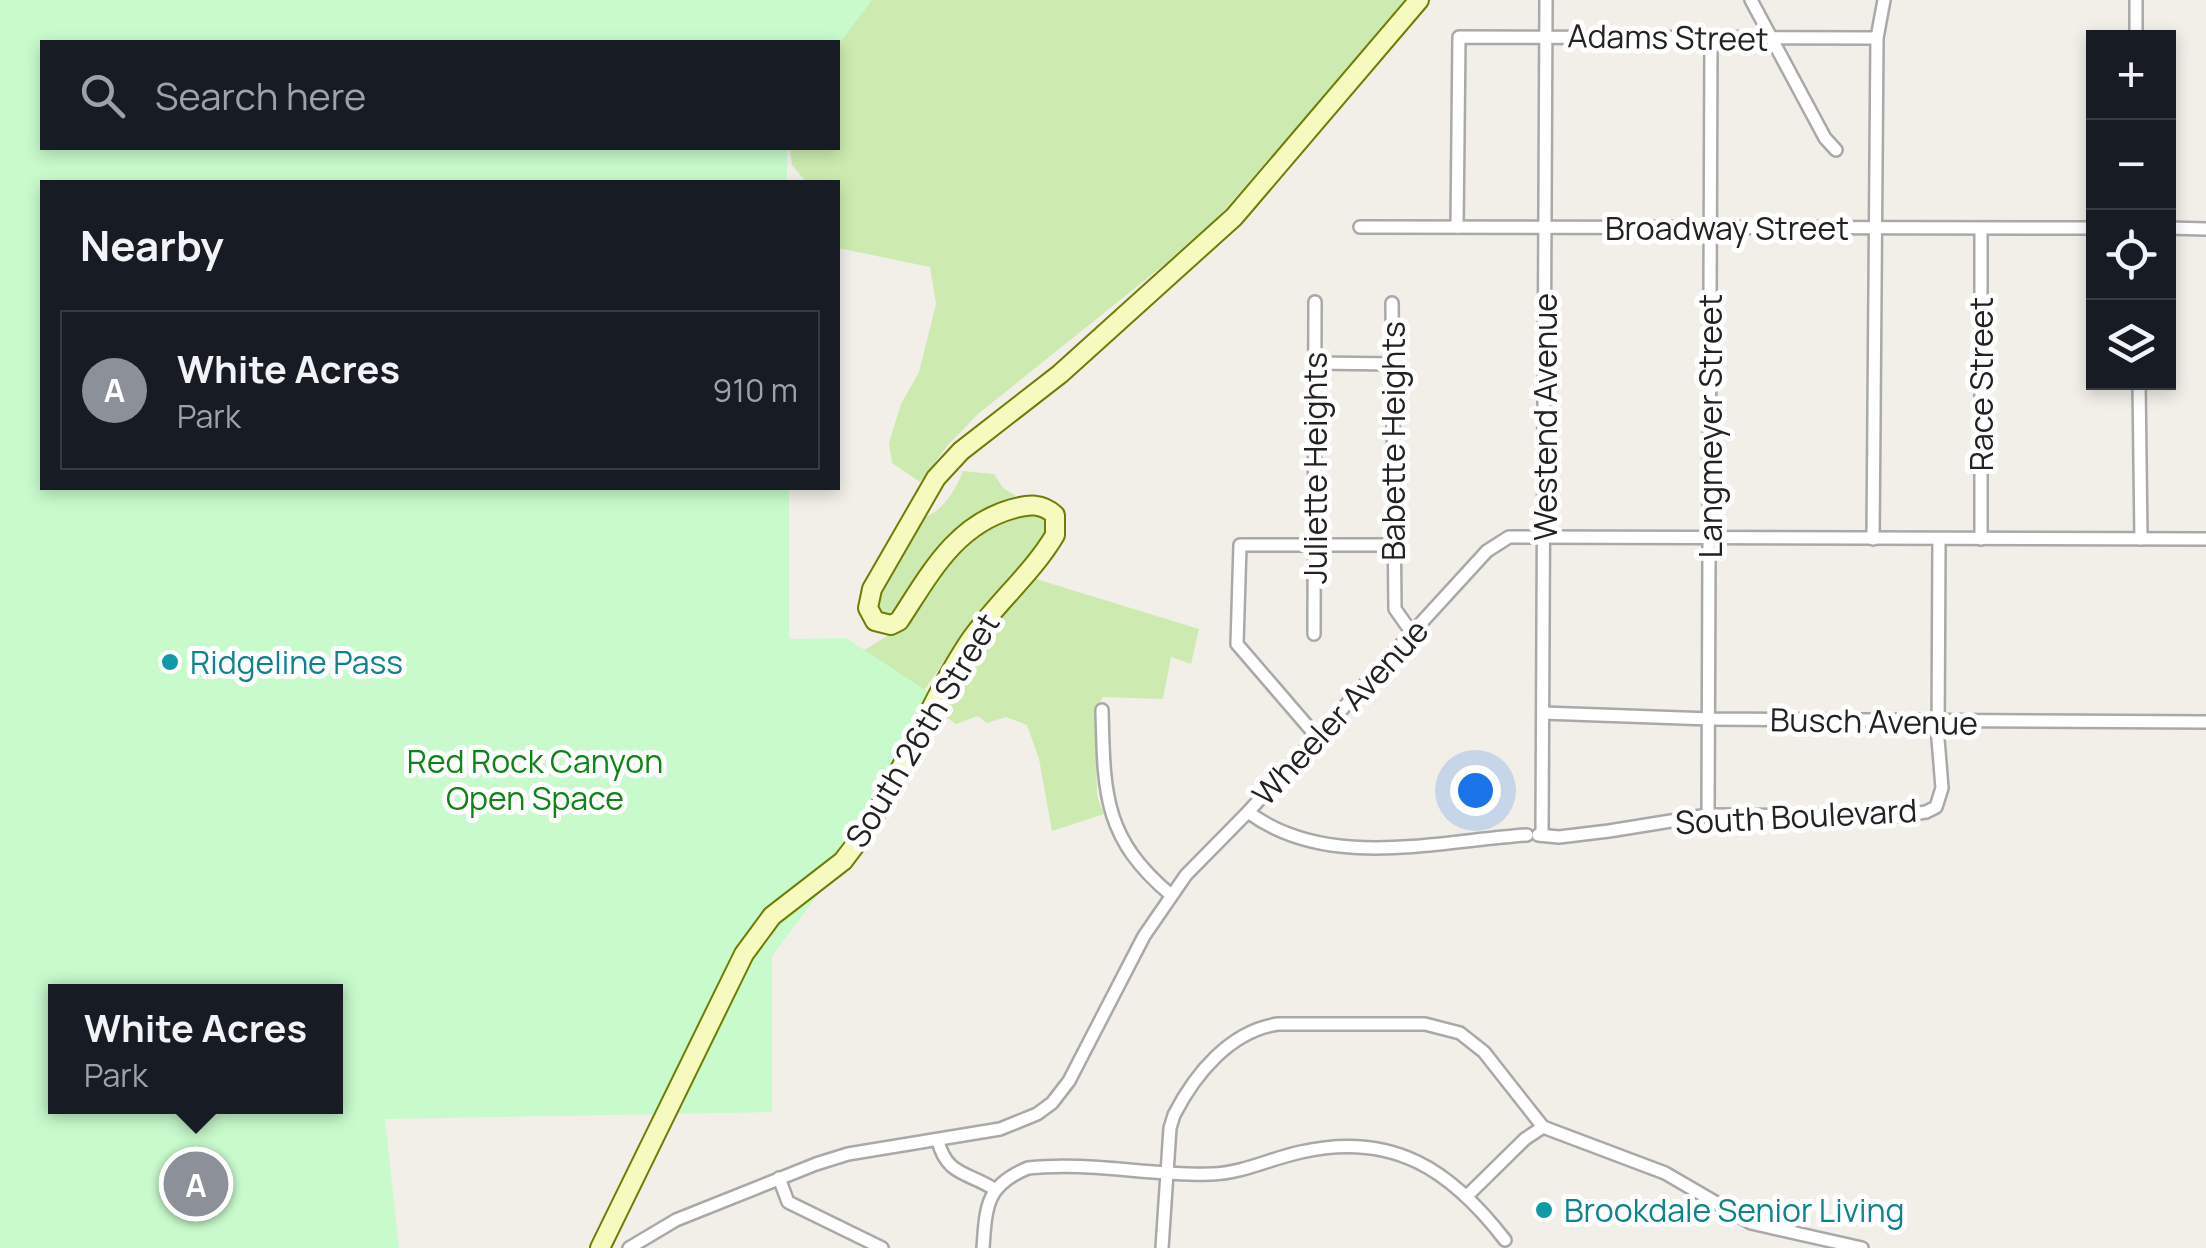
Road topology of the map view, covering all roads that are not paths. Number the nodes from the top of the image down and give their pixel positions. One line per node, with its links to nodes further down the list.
1 (1419, 0): 55 (street, South 26th Street)
2 (1546, 0): 7 (street, Westend Avenue)
3 (1751, 0): 10 (street)
4 (1884, 0): 9 (street)
5 (2136, 0): 6 (street)
6 (2136, 30)
7 (1546, 36): 8 (street, Adams Street); 12 (street, Westend Avenue); 14 (street, Adams Street)
8 (1711, 38): 10 (street, Adams Street); 18 (street, Langmeyer Street)
9 (1877, 38): 10 (street, Adams Street); 19 (street)
10 (1771, 39): 11 (street)
11 (1836, 150)
12 (1546, 226): 14 (street, Broadway Street); 18 (street, Broadway Street); 26 (street, Westend Avenue)
13 (1360, 227): 14 (street, Broadway Street)
14 (1457, 227)
15 (2086, 228): 20 (street, Broadway Street)
16 (2176, 228): 17 (street)
17 (2206, 228)
18 (1710, 229): 19 (street, Broadway Street); 27 (street, Langmeyer Street)
19 (1875, 229): 20 (street, Broadway Street); 30 (street)
20 (1981, 229): 29 (street, Race Street)
21 (1315, 302): 23 (street, Juliette Heights)
22 (1392, 303): 24 (street, Babette Heights)
23 (1315, 363): 24 (street); 33 (street, Juliette Heights)
24 (1395, 364): 34 (street, Babette Heights)
25 (2140, 390): 31 (street)
26 (1544, 536): 27 (street, Wheeler Avenue); 35 (street, Wheeler Avenue); 38 (street, Westend Avenue)
27 (1709, 538): 30 (street, Wheeler Avenue); 39 (street, Langmeyer Street)
28 (1938, 538): 29 (street, Wheeler Avenue); 30 (street, Wheeler Avenue); 40 (street)
29 (1981, 538): 31 (street, Wheeler Avenue)
30 (1873, 539)
31 (2141, 539): 32 (street, Wheeler Avenue)
32 (2206, 539)
33 (1314, 545): 34 (street); 36 (street, Juliette Heights); 42 (street)
34 (1396, 545): 35 (street, Babette Heights)
35 (1412, 633): 42 (street, Wheeler Avenue)
36 (1314, 634)
37 (1102, 710): 46 (street)
38 (1542, 714): 39 (street, Busch Avenue); 45 (street, Westend Avenue)
39 (1710, 719): 40 (street, Busch Avenue); 44 (street, Langmeyer Street)
40 (1940, 722): 41 (street, Busch Avenue); 44 (street, South Boulevard)
41 (2206, 722)
42 (1316, 738): 43 (street, Wheeler Avenue)
43 (1248, 812): 45 (street, South Boulevard); 46 (street, Wheeler Avenue)
44 (1708, 815): 45 (street, South Boulevard)
45 (1535, 835)
46 (1171, 895): 48 (street, Wheeler Avenue)
47 (1543, 1127): 49 (street); 52 (street); 54 (street)
48 (938, 1141): 50 (street, Wheeler Avenue); 51 (street)
49 (1167, 1172): 51 (street); 52 (street); 59 (street)
50 (779, 1178): 56 (street, Wheeler Avenue); 57 (street)
51 (994, 1188): 58 (street)
52 (1468, 1196): 53 (street)
53 (1505, 1240)
54 (1836, 1246): 60 (street)
55 (600, 1248)
56 (629, 1248)
57 (882, 1248)
58 (983, 1248)
59 (1162, 1248)
60 (1862, 1248)

